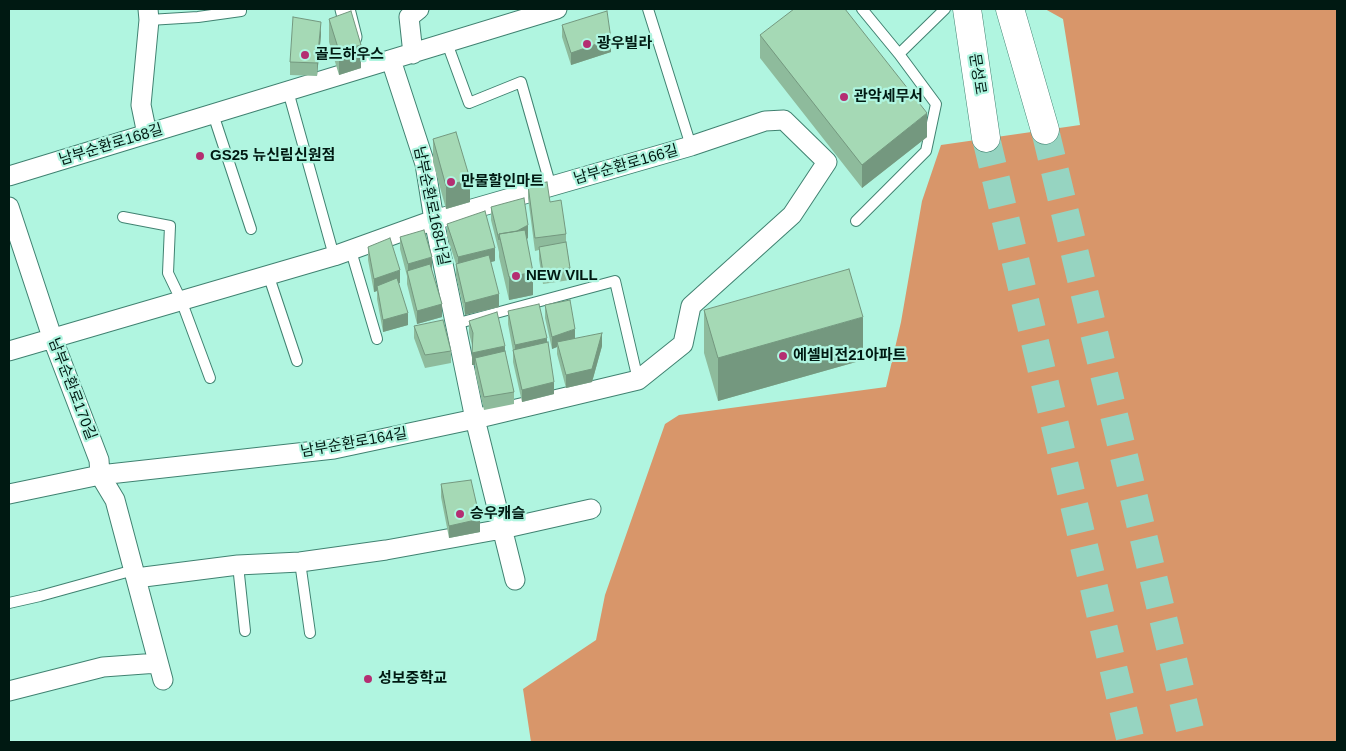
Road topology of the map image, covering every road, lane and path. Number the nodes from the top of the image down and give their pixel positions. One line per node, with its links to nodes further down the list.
1 (241, 9): 10 (lane)
2 (345, 9): 15 (street)
3 (419, 9): 12 (street)
4 (557, 9): 11 (street, 남부순환로168길)
5 (648, 9): 21 (lane)
6 (862, 9): 13 (lane)
7 (945, 9): 13 (lane)
8 (967, 9): 20 (main road, 문성로)
9 (1010, 9): 18 (main road)
10 (148, 14): 19 (street)
11 (448, 43): 12 (street, 남부순환로168길); 23 (lane)
12 (413, 54): 14 (street, 남부순환로168길)
13 (898, 54): 27 (lane)
14 (391, 60): 15 (street, 남부순환로168길); 26 (street, 남부순환로168다길)
15 (359, 70): 16 (street, 남부순환로168길)
16 (288, 91): 17 (street, 남부순환로168길); 29 (lane)
17 (213, 114): 19 (street, 남부순환로168길); 28 (lane)
18 (1045, 130)
19 (147, 134): 22 (street, 남부순환로168길)
20 (986, 138)
21 (691, 146): 23 (street, 남부순환로166길); 35 (street, 남부순환로166길)
22 (9, 176)
23 (551, 187): 26 (street, 남부순환로166길)
24 (9, 208): 33 (street, 남부순환로170길)
25 (123, 216): 31 (lane)
26 (434, 220): 29 (street, 남부순환로166길); 32 (street, 남부순환로168다길)
27 (856, 221)
28 (252, 229)
29 (342, 253): 30 (street, 남부순환로166길); 34 (lane)
30 (268, 274): 31 (street, 남부순환로166길); 37 (lane)
31 (181, 300): 33 (street, 남부순환로166길); 38 (lane)
32 (455, 324): 39 (lane); 40 (street, 남부순환로168다길)
33 (52, 337): 36 (street, 남부순환로166길); 41 (street, 남부순환로170길)
34 (377, 340)
35 (683, 344): 39 (street, 남부순환로164길)
36 (9, 351)
37 (297, 361)
38 (210, 378)
39 (638, 380): 40 (street, 남부순환로164길)
40 (475, 419): 41 (street, 남부순환로164길); 44 (street, 남부순환로168다길)
41 (100, 475): 42 (street, 남부순환로164길); 47 (street, 남부순환로170길)
42 (9, 494)
43 (591, 509): 44 (street)
44 (502, 528): 45 (street); 48 (street, 남부순환로168다길)
45 (300, 562): 46 (street); 51 (lane)
46 (238, 565): 47 (street); 50 (lane)
47 (135, 574): 49 (lane); 52 (street, 남부순환로170길)
48 (515, 580)
49 (9, 603)
50 (244, 630)
51 (310, 632)
52 (9, 691)

